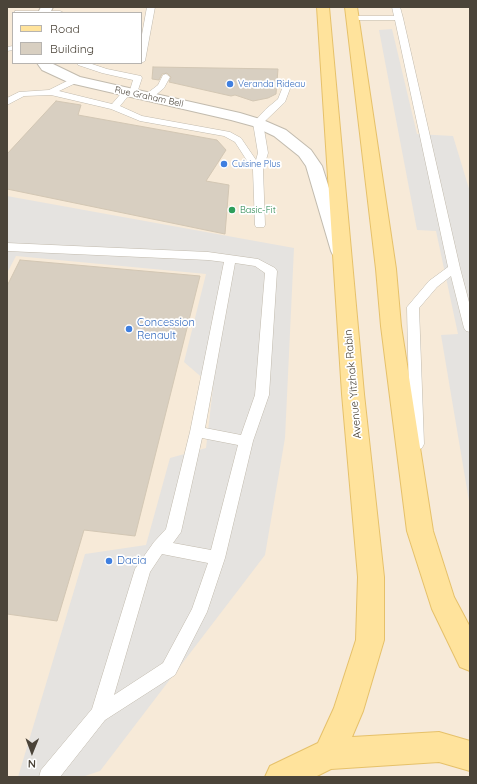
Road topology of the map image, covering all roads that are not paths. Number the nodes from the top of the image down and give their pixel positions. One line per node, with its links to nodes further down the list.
1 (151, 7): 8 (lane)
2 (323, 7): 26 (main road, Avenue Yitzhak Rabin)
3 (396, 7): 7 (lane)
4 (45, 11): 5 (lane)
5 (32, 12)
6 (352, 12): 7 (lane); 31 (main road)
7 (399, 18): 27 (lane)
8 (142, 56)
9 (45, 64): 14 (street, Rue Graham Bell)
10 (84, 64): 13 (lane)
11 (141, 64): 13 (lane)
12 (166, 76): 18 (lane)
13 (138, 78): 17 (lane)
14 (75, 80): 16 (lane); 17 (street, Rue Graham Bell)
15 (287, 86): 21 (lane)
16 (51, 92): 19 (lane); 20 (lane)
17 (130, 93): 18 (street, Rue Graham Bell); 20 (lane)
18 (148, 97): 21 (street, Rue Graham Bell)
19 (7, 102)
20 (114, 107): 22 (lane)
21 (258, 123): 22 (lane); 26 (street, Rue Graham Bell)
22 (258, 170): 23 (lane)
23 (260, 225)
24 (7, 247): 25 (lane)
25 (230, 259): 29 (lane); 30 (lane)
26 (344, 261): 36 (main road, Avenue Yitzhak Rabin)
27 (454, 268): 28 (lane); 31 (lane)
28 (470, 328)
29 (197, 432): 30 (lane); 32 (lane)
30 (246, 441): 33 (lane)
31 (420, 532): 34 (main road)
32 (159, 547): 33 (lane); 35 (lane)
33 (217, 558): 35 (lane)
34 (470, 657)
35 (99, 714): 38 (lane)
36 (329, 754): 37 (main road); 39 (main road)
37 (470, 756)
38 (48, 777)
39 (281, 777)

